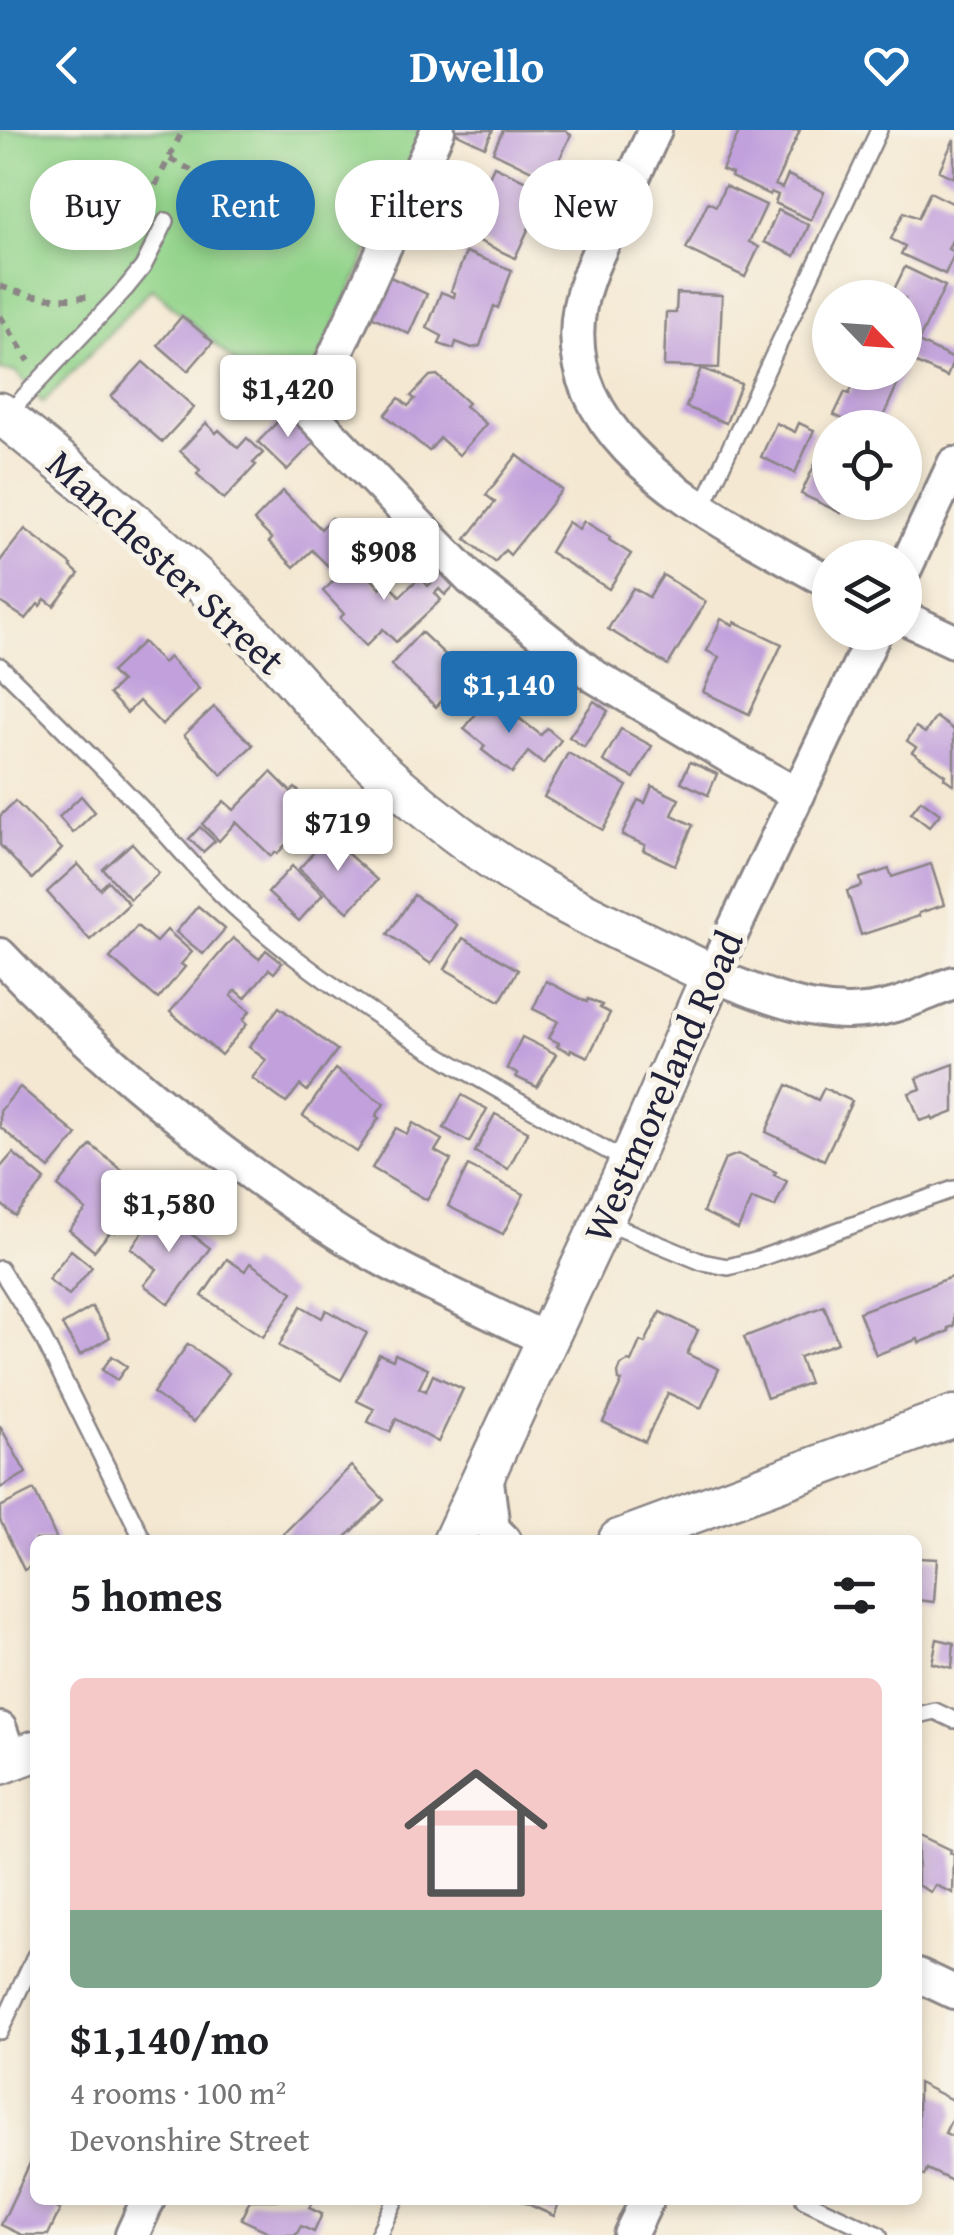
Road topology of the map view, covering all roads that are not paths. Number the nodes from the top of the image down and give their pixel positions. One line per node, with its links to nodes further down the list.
1 (438, 130): 14 (street)
2 (655, 130): 7 (street)
3 (879, 130): 7 (lane)
4 (166, 221): 5 (lane)
5 (3, 415): 16 (street, Manchester Street)
6 (954, 464): 8 (street)
7 (701, 510): 9 (street)
8 (919, 540)
9 (812, 572)
10 (922, 626): 11 (street)
11 (954, 641)
12 (867, 650): 14 (street, Westmoreland Road)
13 (0, 666): 18 (lane)
14 (798, 795): 16 (street, Westmoreland Road)
15 (0, 955): 22 (street)
16 (712, 975): 17 (street, Manchester Street); 18 (street, Westmoreland Road)
17 (954, 982)
18 (630, 1162): 20 (street, Westmoreland Road)
19 (954, 1188): 20 (lane)
20 (603, 1221): 22 (street, Westmoreland Road)
21 (0, 1269): 25 (lane)
22 (547, 1340): 24 (street, Westmoreland Road)
23 (954, 1416): 28 (street)
24 (486, 1473): 26 (street, Westmoreland Road); 27 (street)
25 (141, 1535)
26 (456, 1535)
27 (498, 1535)
28 (633, 1535)
29 (922, 1714): 30 (lane)
30 (954, 1720)
31 (30, 1967): 34 (lane)
32 (922, 1977): 33 (street)
33 (954, 1992)
34 (0, 2031)
35 (146, 2205): 39 (street)
36 (393, 2205): 40 (lane)
37 (645, 2205): 41 (street)
38 (815, 2205): 42 (lane)
39 (132, 2235)
40 (378, 2235)
41 (630, 2235)
42 (879, 2235)

